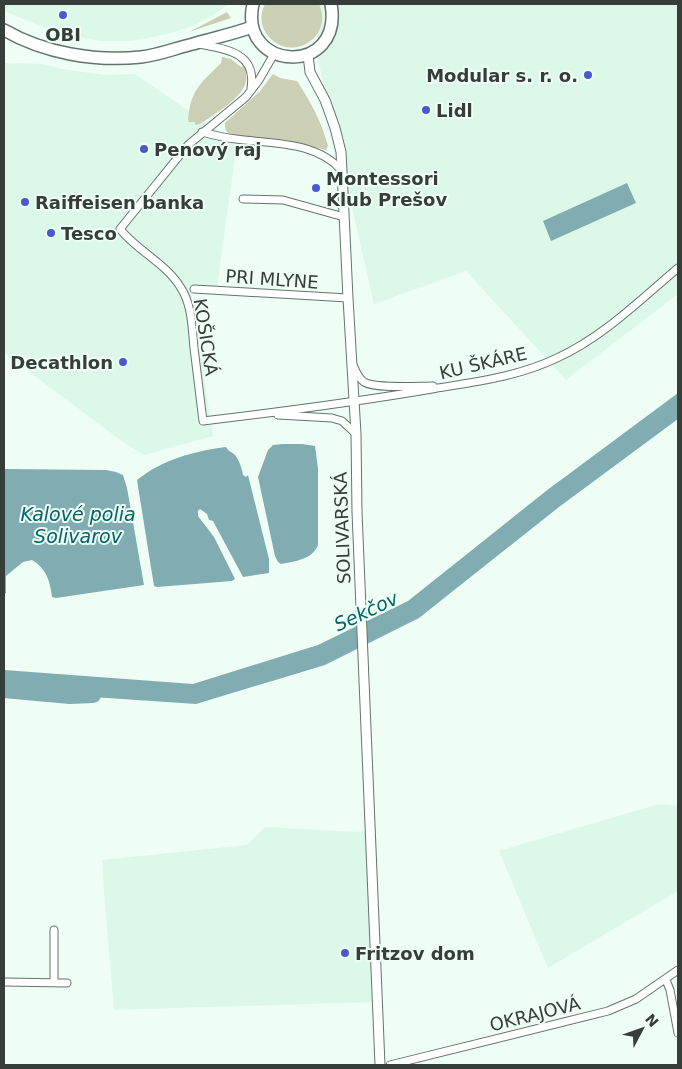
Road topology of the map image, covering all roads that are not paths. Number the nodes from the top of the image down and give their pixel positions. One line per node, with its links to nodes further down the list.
1 (253, 4): 3 (main road)
2 (331, 4): 7 (main road)
3 (252, 27): 5 (main road); 6 (main road)
4 (6, 31): 5 (main road)
5 (197, 43): 8 (street)
6 (274, 54): 7 (main road); 8 (street)
7 (308, 55): 10 (street, SOLIVARSKÁ)
8 (251, 91): 9 (street)
9 (202, 132): 10 (street); 19 (street, KOŠICKÁ)
10 (342, 171): 12 (street, SOLIVARSKÁ)
11 (244, 199): 12 (street)
12 (344, 217): 15 (street, SOLIVARSKÁ)
13 (678, 268): 17 (street, KU ŠKÁRE)
14 (194, 289): 15 (street, PRI MLYNE)
15 (348, 298): 16 (street, SOLIVARSKÁ)
16 (352, 360): 17 (street); 18 (street, SOLIVARSKÁ)
17 (461, 385): 18 (street, KU ŠKÁRE)
18 (353, 401): 19 (street, KOŠICKÁ); 20 (street, SOLIVARSKÁ)
19 (258, 414): 20 (street)
20 (356, 434): 28 (street, SOLIVARSKÁ)
21 (54, 930): 26 (street)
22 (678, 970): 23 (street, OKRAJOVÁ)
23 (666, 980): 27 (street); 29 (street, OKRAJOVÁ)
24 (4, 982): 26 (street)
25 (67, 982): 26 (street)
26 (54, 983)
27 (678, 1033)
28 (380, 1065)
29 (390, 1065)

